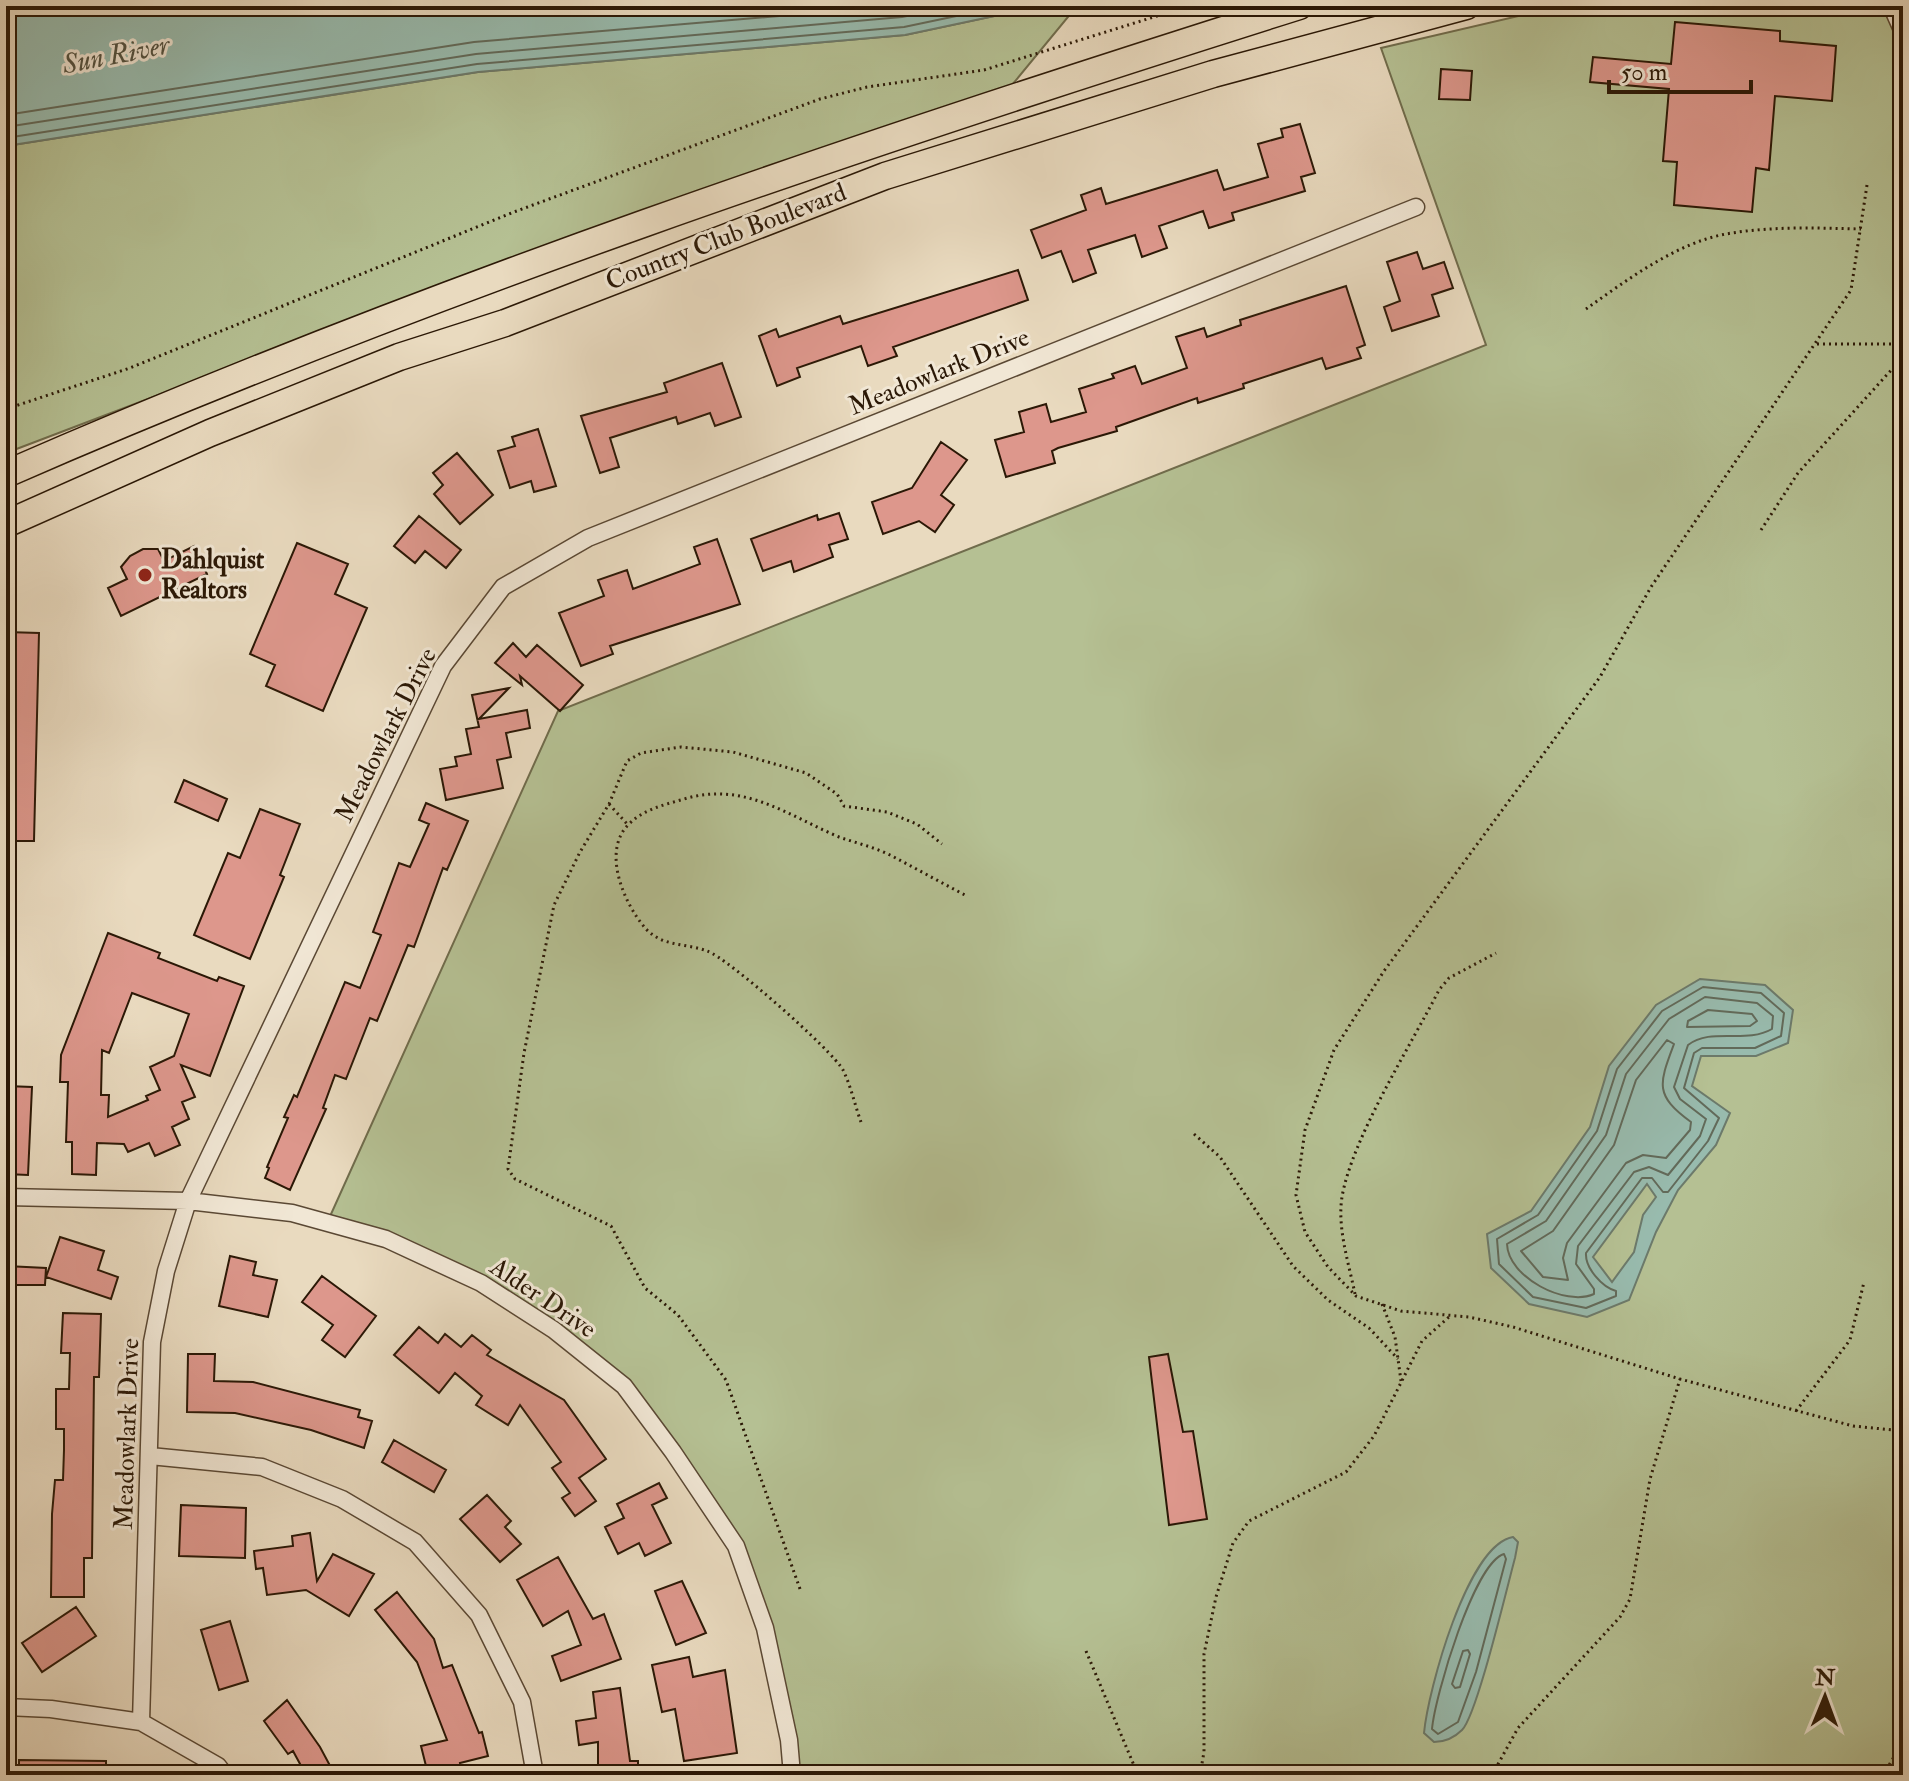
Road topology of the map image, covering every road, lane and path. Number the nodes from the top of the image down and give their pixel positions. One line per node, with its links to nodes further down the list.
1 (1189, 6): 13 (path)
2 (1299, 6): 14 (highway, Country Club Boulevard)
3 (1466, 6): 15 (highway, Country Club Boulevard)
4 (1887, 6): 5 (lane)
5 (1903, 42)
6 (1867, 185): 8 (path)
7 (1416, 207): 25 (street, Meadowlark Drive)
8 (1861, 229): 9 (path); 10 (path)
9 (1586, 309)
10 (1817, 344): 11 (path); 27 (path)
11 (1903, 344)
12 (1903, 357): 16 (path)
13 (6, 409)
14 (6, 474)
15 (6, 524)
16 (1761, 530)
17 (609, 804): 18 (path); 19 (path); 36 (path)
18 (628, 825): 20 (path); 22 (path)
19 (942, 844)
20 (965, 895)
21 (1496, 953): 27 (path)
22 (861, 1122)
23 (1194, 1134): 30 (path)
24 (6, 1197): 25 (street, Alder Drive)
25 (188, 1201): 35 (street, Meadowlark Drive); 43 (street, Alder Drive)
26 (1864, 1282): 33 (path)
27 (1355, 1294): 28 (path)
28 (1381, 1304): 29 (path); 30 (path)
29 (1450, 1316): 31 (path); 32 (path)
30 (1398, 1359): 32 (path)
31 (1680, 1379): 33 (path); 46 (path)
32 (1401, 1381): 45 (path)
33 (1796, 1411): 34 (path)
34 (1903, 1431)
35 (150, 1456): 39 (street, Meadowlark Drive); 42 (street)
36 (800, 1589)
37 (1086, 1651): 44 (path)
38 (6, 1707): 39 (street)
39 (141, 1722): 41 (street)
40 (1903, 1742): 47 (path)
41 (225, 1775)
42 (535, 1775)
43 (792, 1775)
44 (1138, 1775)
45 (1200, 1775)
46 (1492, 1775)
47 (1883, 1775)

